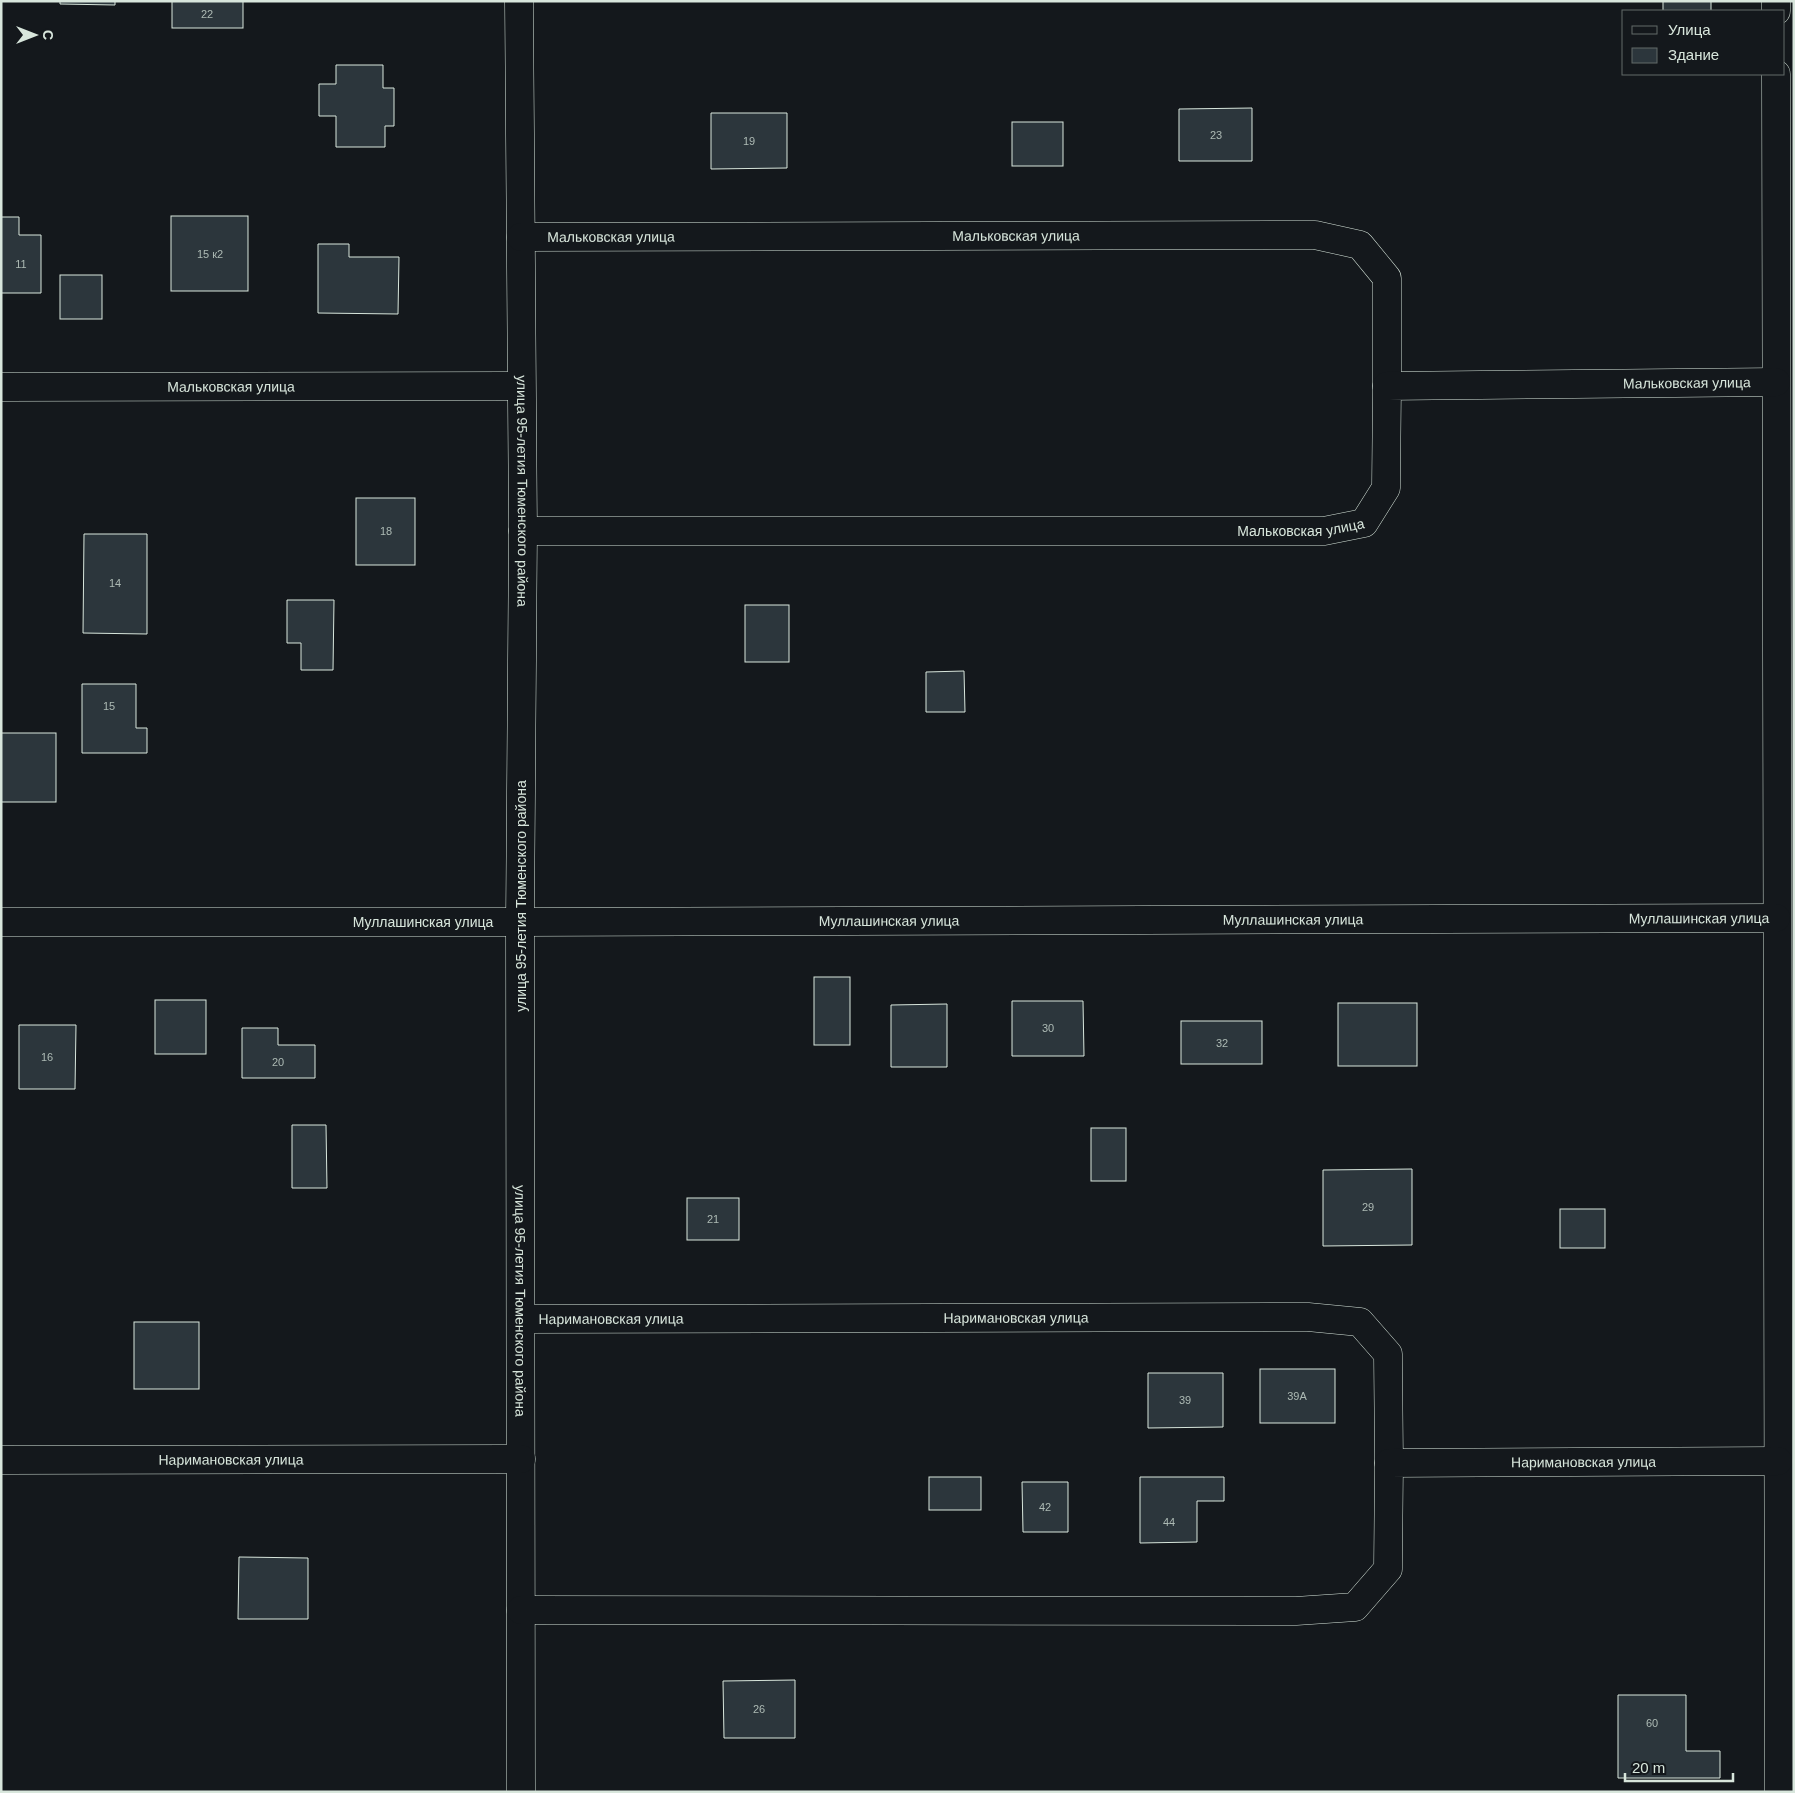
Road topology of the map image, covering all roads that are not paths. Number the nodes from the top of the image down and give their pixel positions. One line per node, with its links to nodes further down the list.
1 (519, 1): 3 (street, улица 95-летия Тюменского района)
2 (1776, 75): 4 (street)
3 (521, 237): 5 (street, улица 95-летия Тюменского района); 6 (street, Мальковская улица)
4 (1776, 382): 6 (street, Мальковская улица); 9 (street)
5 (521, 386): 7 (street, Мальковская улица); 8 (street, улица 95-летия Тюменского района)
6 (1387, 386): 8 (street, Мальковская улица)
7 (1, 387)
8 (523, 531): 11 (street, улица 95-летия Тюменского района)
9 (1776, 918): 11 (street, Муллашинская улица); 15 (street)
10 (1, 922): 11 (street, Муллашинская улица)
11 (520, 922): 12 (street, улица 95-летия Тюменского района)
12 (521, 1319): 13 (street, улица 95-летия Тюменского района); 16 (street, Наримановская улица)
13 (521, 1458): 14 (street, Наримановская улица); 17 (street, улица 95-летия Тюменского района)
14 (1, 1460)
15 (1778, 1461): 16 (street, Наримановская улица); 19 (street)
16 (1389, 1463): 17 (street, Наримановская улица)
17 (521, 1610): 18 (street, улица 95-летия Тюменского района)
18 (520, 1792)
19 (1779, 1792)

